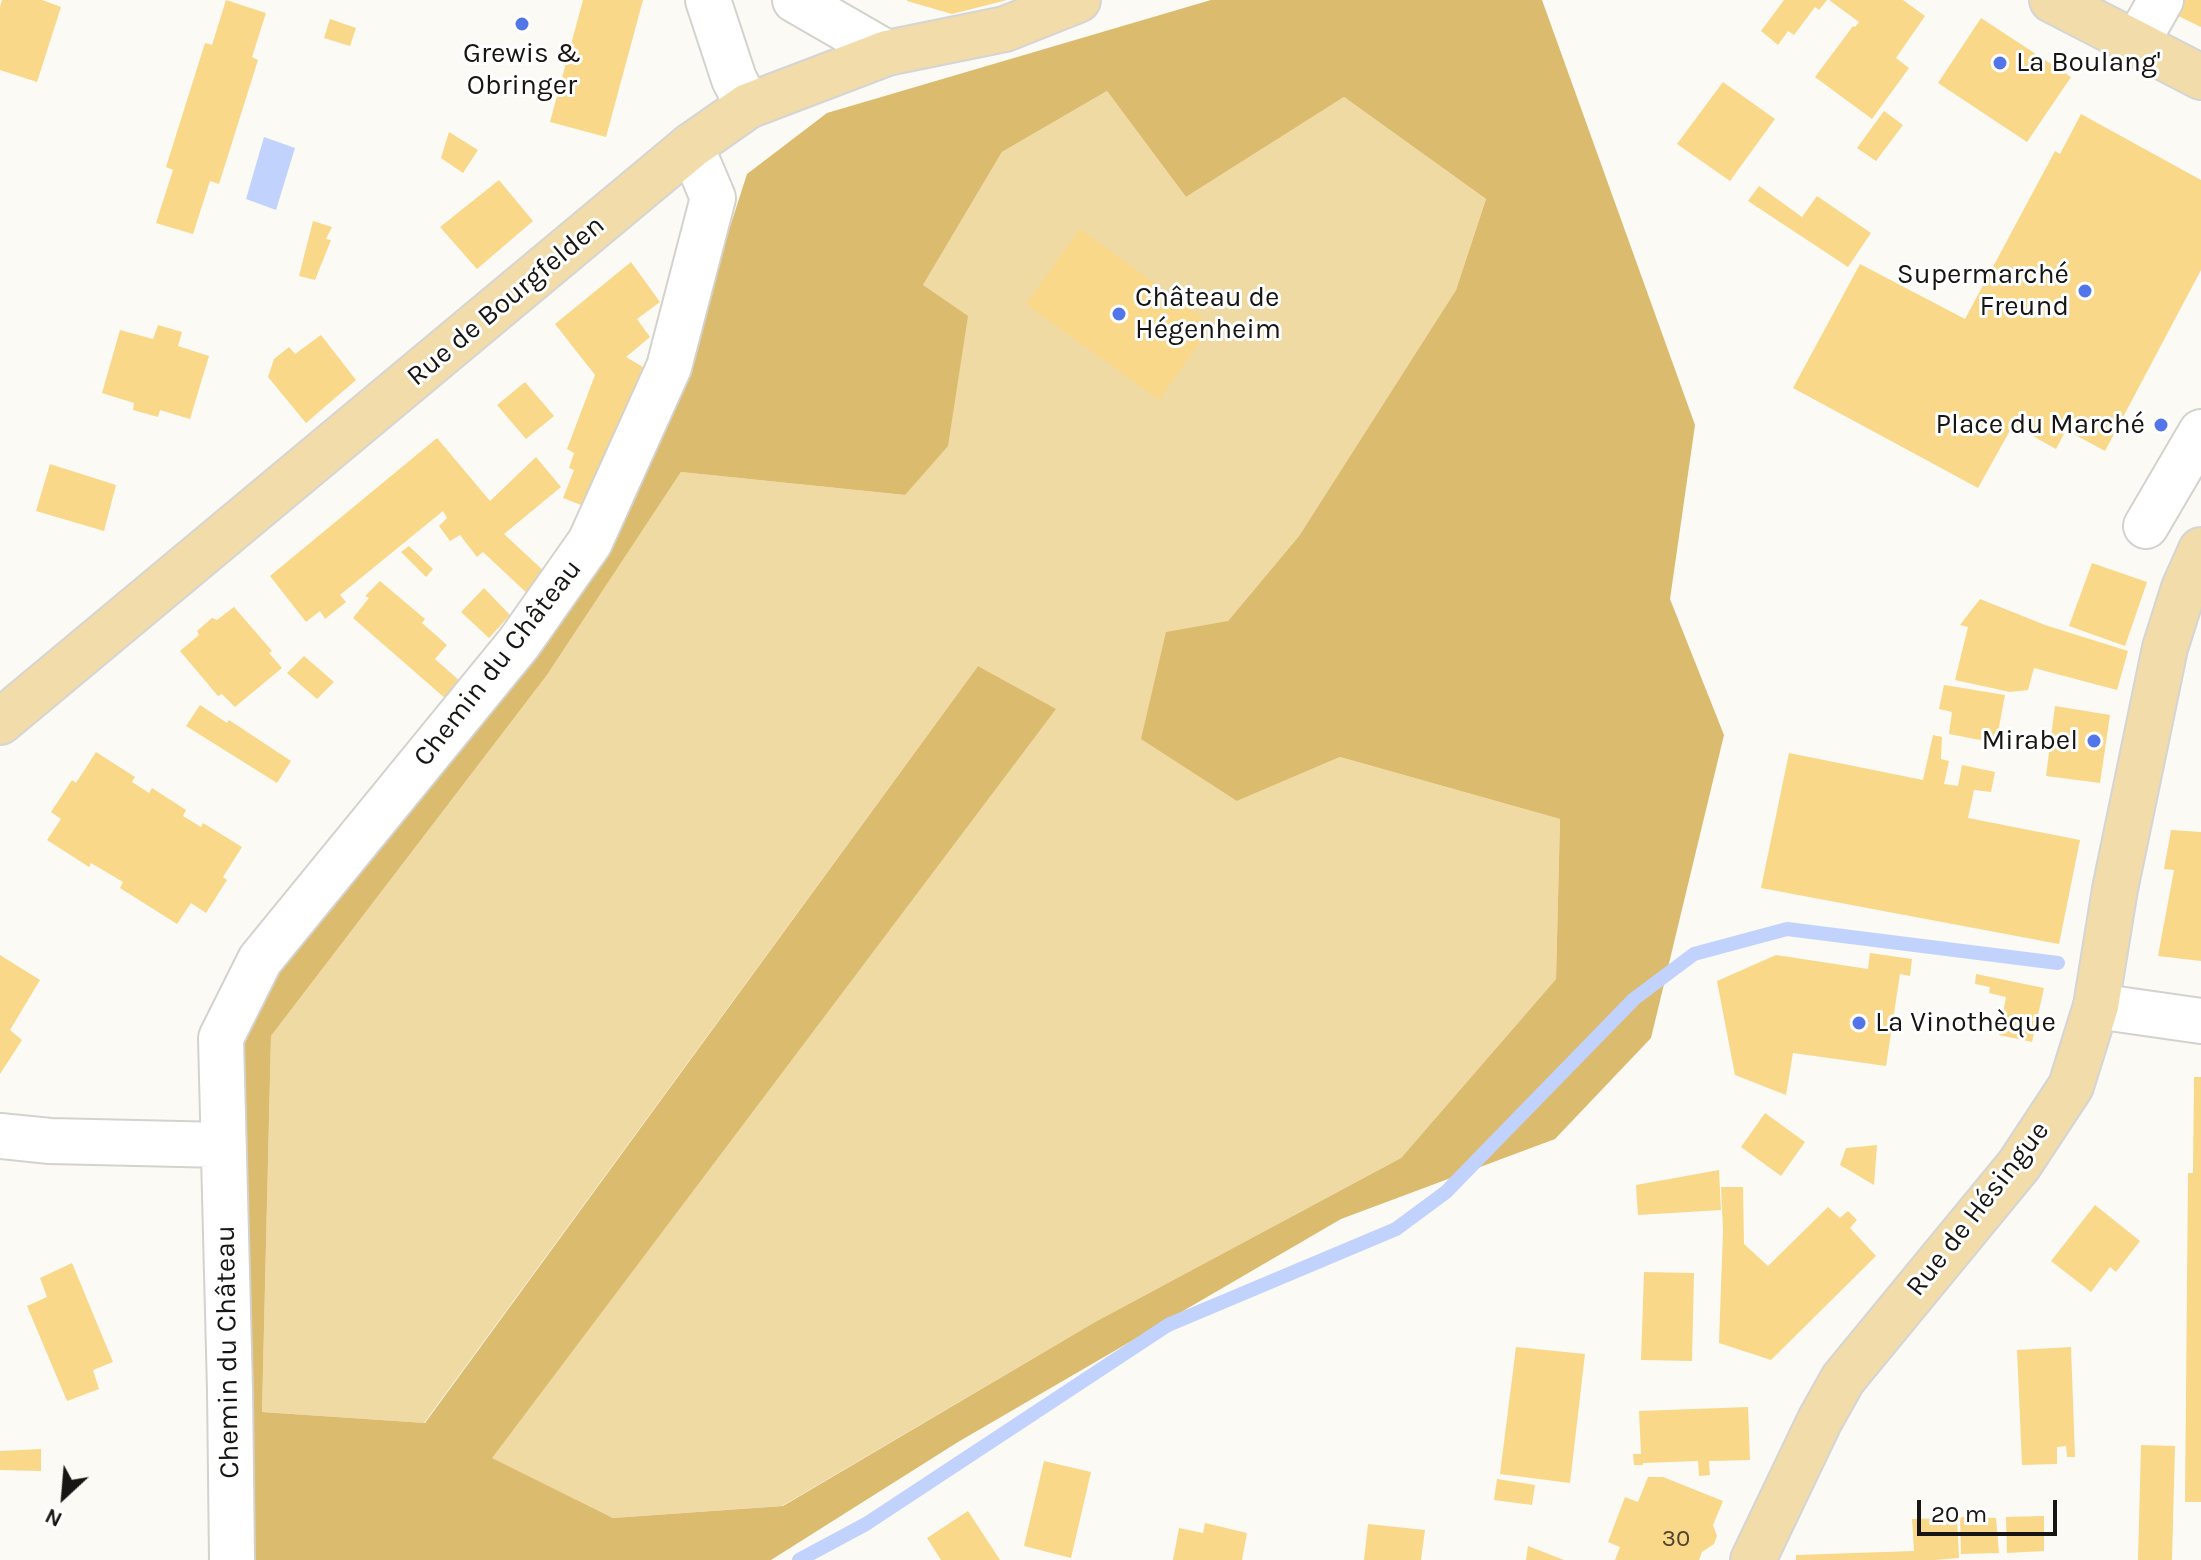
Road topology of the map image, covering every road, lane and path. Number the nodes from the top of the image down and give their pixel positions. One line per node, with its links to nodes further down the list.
1 (708, 0): 9 (street)
2 (795, 0): 7 (street)
3 (1078, 0): 7 (main road, Rue de Bourgfelden)
4 (2052, 0): 6 (main road)
5 (2161, 0): 6 (street)
6 (2136, 44): 8 (main road)
7 (887, 53): 9 (main road, Rue de Bourgfelden)
8 (2201, 77)
9 (748, 106): 10 (main road, Rue de Bourgfelden)
10 (691, 146): 14 (main road, Rue de Bourgfelden); 18 (street, Chemin du Château)
11 (2201, 432): 12 (street)
12 (2146, 526)
13 (2201, 550): 15 (main road, Rue de Hésingue)
14 (0, 722)
15 (2096, 1006): 16 (street); 20 (main road, Rue de Hésingue)
16 (2201, 1021)
17 (0, 1136): 18 (street)
18 (223, 1145): 19 (street, Chemin du Château)
19 (232, 1560)
20 (1753, 1560)

